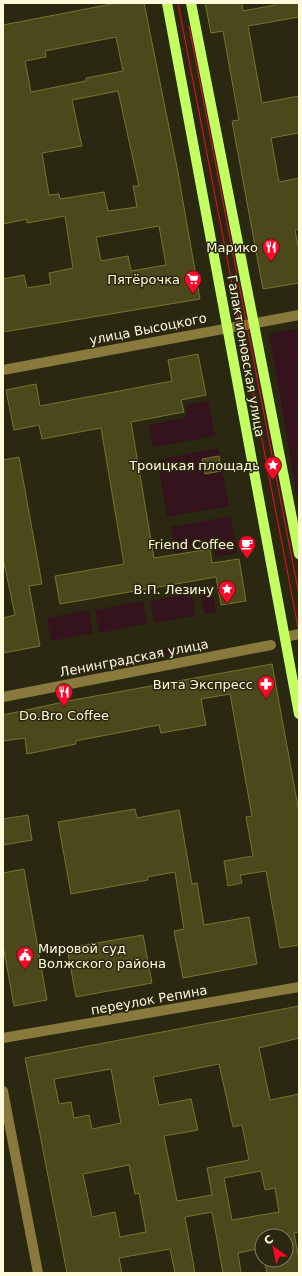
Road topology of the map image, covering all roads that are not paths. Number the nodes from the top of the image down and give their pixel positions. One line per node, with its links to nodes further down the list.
1 (167, 3): 5 (main road, Галактионовская улица)
2 (191, 3): 4 (main road, Галактионовская улица)
3 (299, 315): 4 (street, улица Высоцкого)
4 (254, 322): 5 (street, улица Высоцкого); 7 (main road, Галактионовская улица)
5 (227, 327): 6 (street, улица Высоцкого); 9 (main road, Галактионовская улица)
6 (3, 370)
7 (299, 554)
8 (299, 634): 9 (street)
9 (285, 637): 12 (main road, Галактионовская улица)
10 (271, 645): 11 (street, Ленинградская улица)
11 (3, 697)
12 (299, 714)
13 (299, 987): 14 (street, переулок Репина)
14 (3, 1038)
15 (3, 1092): 16 (street)
16 (38, 1273)

